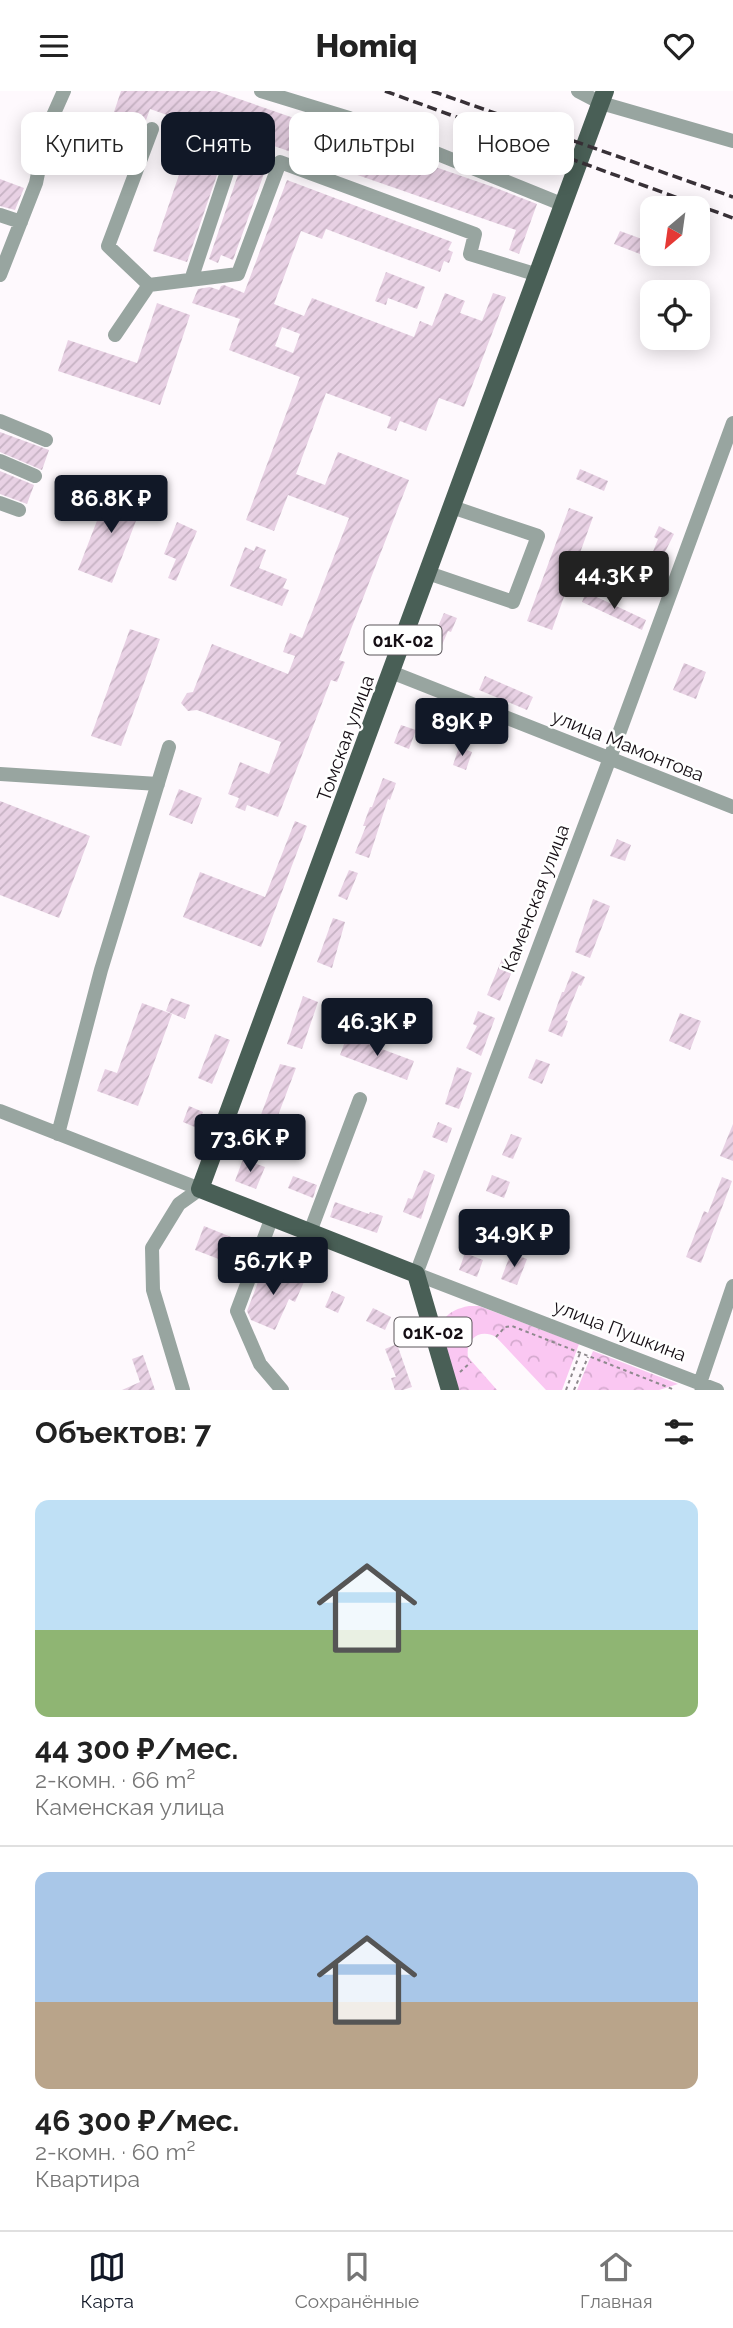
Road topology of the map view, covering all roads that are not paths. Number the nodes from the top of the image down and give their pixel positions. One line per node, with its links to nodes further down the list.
1 (64, 91): 10 (street)
2 (261, 91): 8 (street)
3 (578, 91): 4 (street)
4 (603, 97): 6 (street); 8 (main road, Томская улица / 01К-02)
5 (152, 129): 15 (street)
6 (733, 141)
7 (226, 175): 14 (street)
8 (564, 205): 13 (main road, Томская улица / 01К-02)
9 (0, 215): 10 (street)
10 (21, 222): 11 (street)
11 (3, 259): 12 (street)
12 (0, 275)
13 (538, 275): 14 (street); 23 (main road, Томская улица / 01К-02)
14 (191, 280): 15 (street)
15 (149, 285): 16 (street)
16 (115, 335)
17 (0, 421): 19 (street)
18 (733, 423): 28 (street, Каменская улица)
19 (46, 440)
20 (0, 461): 21 (street)
21 (35, 476)
22 (0, 503): 24 (street)
23 (452, 507): 25 (main road, Томская улица / 01К-02); 25 (street)
24 (19, 510)
25 (428, 573): 26 (main road, Томская улица / 01К-02)
26 (391, 672): 28 (street, улица Мамонтова); 35 (main road, Томская улица / 01К-02)
27 (169, 747): 30 (street)
28 (610, 758): 31 (street, улица Мамонтова); 38 (street, Каменская улица)
29 (0, 774): 30 (street)
30 (158, 784): 34 (street)
31 (733, 807)
32 (359, 1099): 37 (street)
33 (0, 1111): 34 (street, улица Пушкина)
34 (58, 1134): 35 (street, улица Пушкина)
35 (200, 1189): 36 (main road, улица Пушкина); 42 (street, Томская улица)
36 (272, 1217): 37 (main road, улица Пушкина); 43 (street)
37 (310, 1232): 38 (main road, улица Пушкина)
38 (416, 1274): 40 (main road, 01К-02); 41 (street, улица Пушкина)
39 (733, 1286): 41 (street)
40 (455, 1383)
41 (701, 1387): 44 (street, улица Пушкина)
42 (183, 1390)
43 (282, 1390)
44 (717, 1390)

